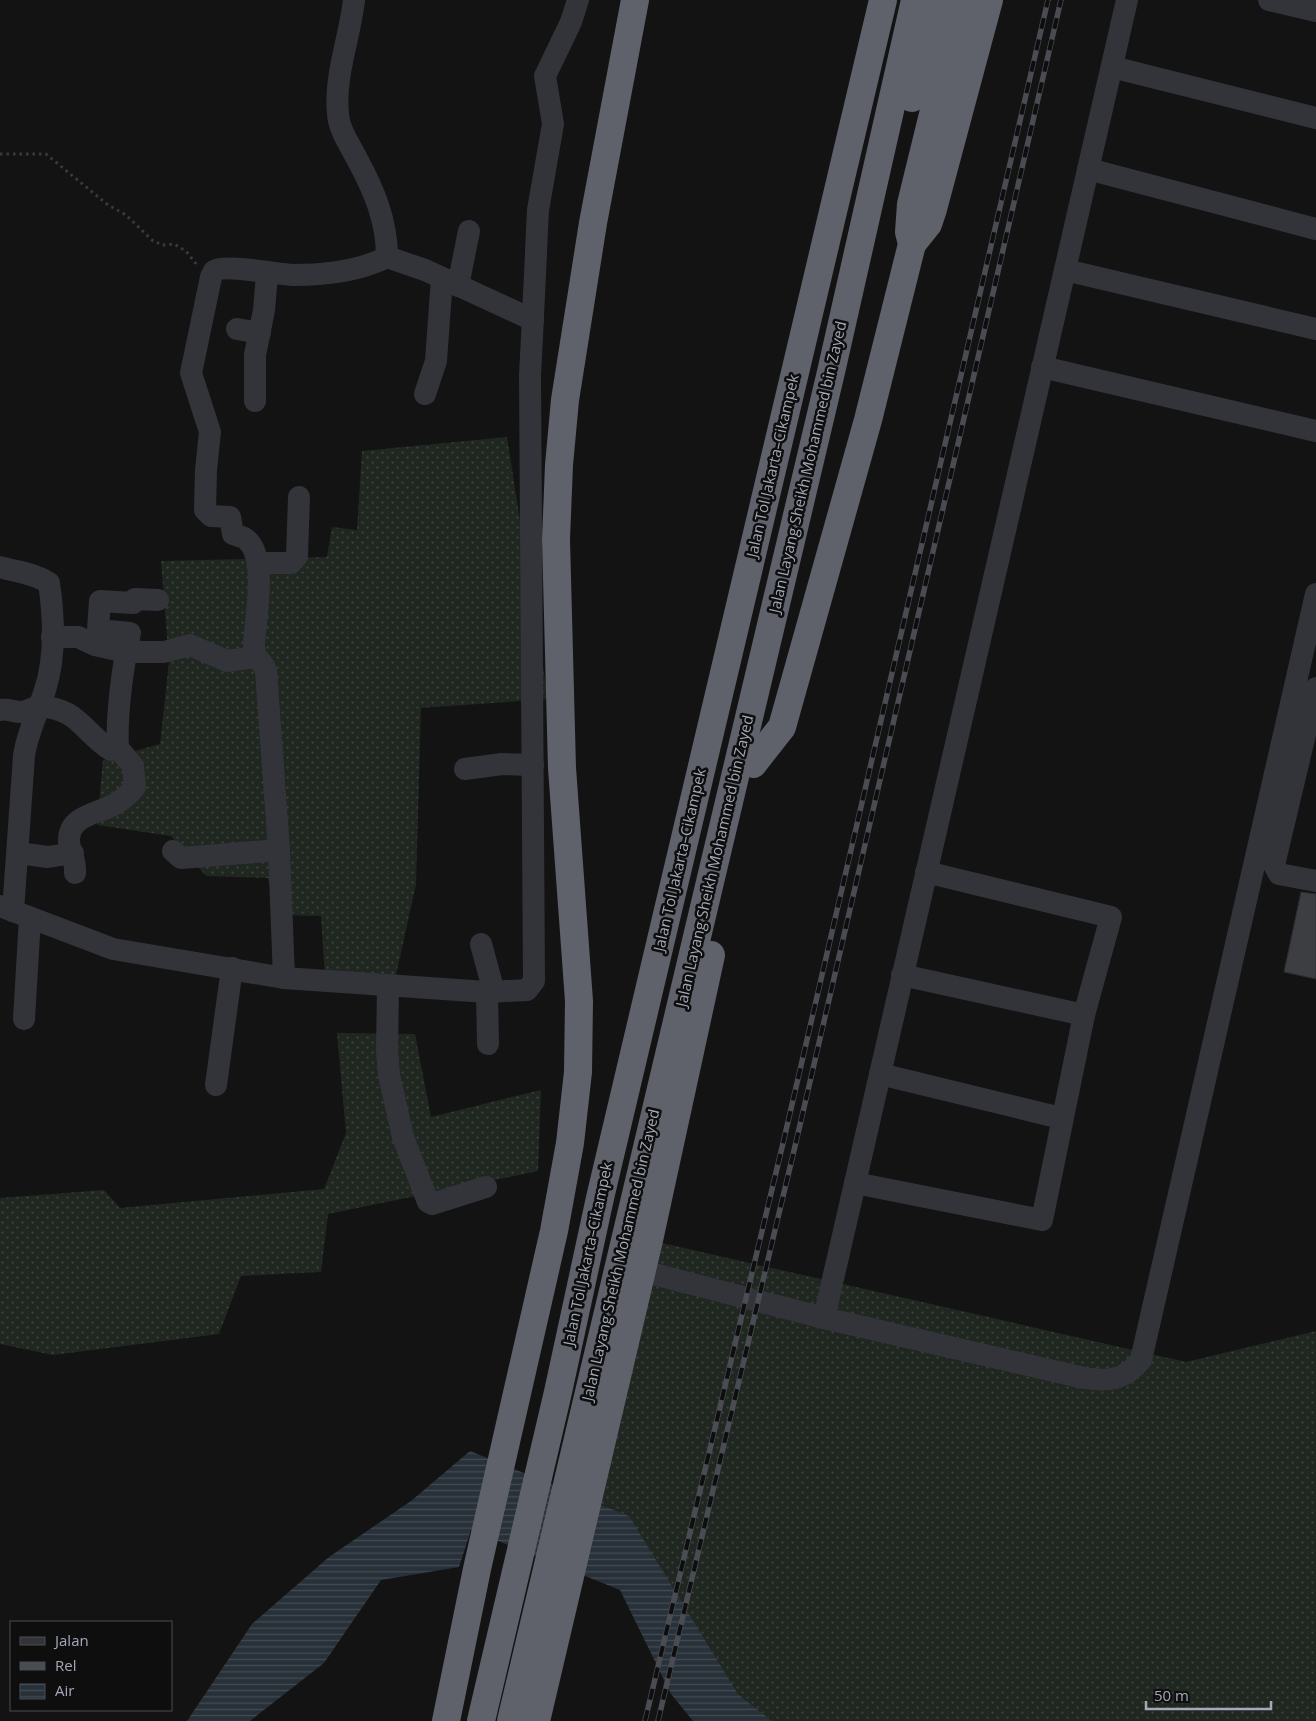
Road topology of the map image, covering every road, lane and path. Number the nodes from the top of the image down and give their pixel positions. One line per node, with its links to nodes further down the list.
1 (354, 0): 20 (street)
2 (578, 0): 25 (street)
3 (635, 0): 71 (highway)
4 (883, 0): 72 (highway, Jalan Tol Jakarta–Cikampek)
5 (893, 0): 73 (highway, Jalan Layang Sheikh Mohammed bin Zayed)
6 (915, 0): 74 (highway, Jalan Layang Sheikh Mohammed bin Zayed)
7 (936, 0): 46 (highway)
8 (961, 0): 19 (highway)
9 (989, 0): 19 (highway)
10 (1127, 0): 13 (street)
11 (1269, 0): 12 (street)
12 (1316, 11)
13 (1112, 67): 14 (street); 16 (street)
14 (1316, 118)
15 (0, 154): 22 (path)
16 (1088, 169): 17 (street); 21 (street)
17 (1316, 229)
18 (469, 231): 24 (street)
19 (912, 244): 46 (highway)
20 (387, 257): 23 (street); 24 (street)
21 (1065, 270): 27 (street); 29 (street)
22 (214, 271): 23 (street); 34 (street)
23 (267, 274): 28 (street)
24 (450, 282): 25 (street); 30 (street)
25 (533, 320): 47 (street)
26 (236, 329): 28 (street)
27 (1316, 329)
28 (260, 334): 31 (street)
29 (1042, 367): 32 (street); 52 (street)
30 (425, 394)
31 (255, 401)
32 (1316, 431)
33 (299, 496): 34 (street)
34 (258, 563): 40 (street)
35 (0, 567): 38 (street)
36 (1316, 594): 70 (street)
37 (158, 600): 39 (street)
38 (52, 637): 39 (street); 42 (street)
39 (126, 652): 40 (street); 45 (street)
40 (256, 657): 49 (street)
41 (1316, 688): 44 (street)
42 (38, 707): 43 (street); 45 (street); 51 (street)
43 (0, 710)
44 (1310, 736): 53 (street)
45 (118, 748): 51 (street)
46 (753, 764): 69 (highway)
47 (533, 765): 48 (street); 60 (street)
48 (465, 769)
49 (279, 850): 50 (street); 58 (street)
50 (173, 851)
51 (18, 853): 54 (street)
52 (926, 872): 57 (street); 61 (street)
53 (1316, 881)
54 (14, 912): 56 (street); 62 (street)
55 (481, 944): 60 (street)
56 (232, 968): 58 (street); 65 (street)
57 (902, 975): 61 (street); 64 (street)
58 (284, 978): 59 (street)
59 (388, 987): 60 (street); 68 (street)
60 (491, 992): 63 (street)
61 (1084, 1015): 66 (street)
62 (24, 1019)
63 (488, 1044)
64 (880, 1074): 66 (street); 67 (street)
65 (216, 1085)
66 (1061, 1118): 67 (street)
67 (855, 1183): 70 (street)
68 (486, 1188)
69 (642, 1272): 70 (street); 75 (highway)
70 (824, 1318)
71 (446, 1721)
72 (481, 1721)
73 (496, 1721)
74 (511, 1721)
75 (536, 1721)

